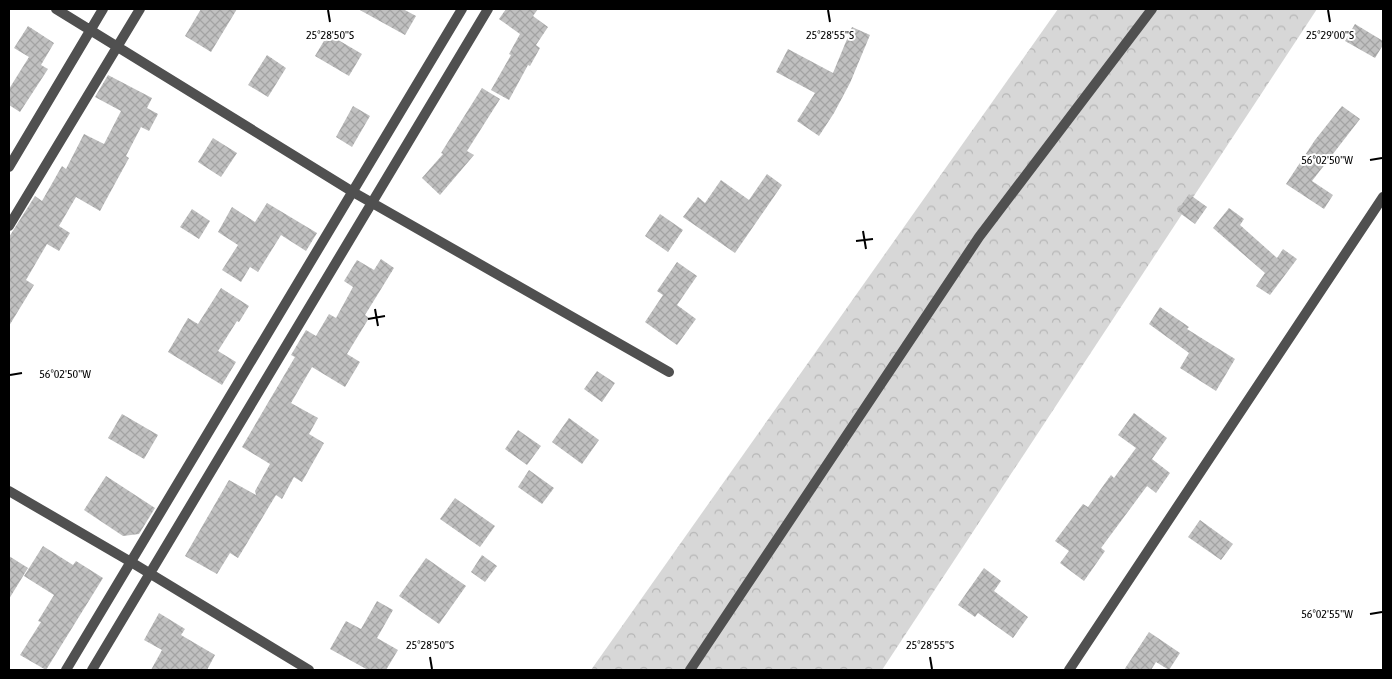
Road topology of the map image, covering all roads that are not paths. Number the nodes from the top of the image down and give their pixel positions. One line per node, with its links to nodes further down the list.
1 (56, 9): 7 (street)
2 (103, 9): 7 (street)
3 (140, 9): 8 (street)
4 (462, 9): 10 (street)
5 (488, 9): 12 (street)
6 (1152, 9): 21 (street)
7 (90, 31): 8 (street); 9 (street)
8 (117, 46): 10 (street); 13 (street)
9 (9, 167)
10 (353, 192): 12 (street); 16 (street)
11 (1383, 197): 22 (street)
12 (372, 202): 14 (street); 17 (street)
13 (9, 226)
14 (669, 372)
15 (9, 491): 16 (street)
16 (131, 562): 17 (street); 18 (street)
17 (149, 574): 19 (street); 20 (street)
18 (66, 670)
19 (92, 670)
20 (309, 670)
21 (690, 670)
22 (1069, 670)

